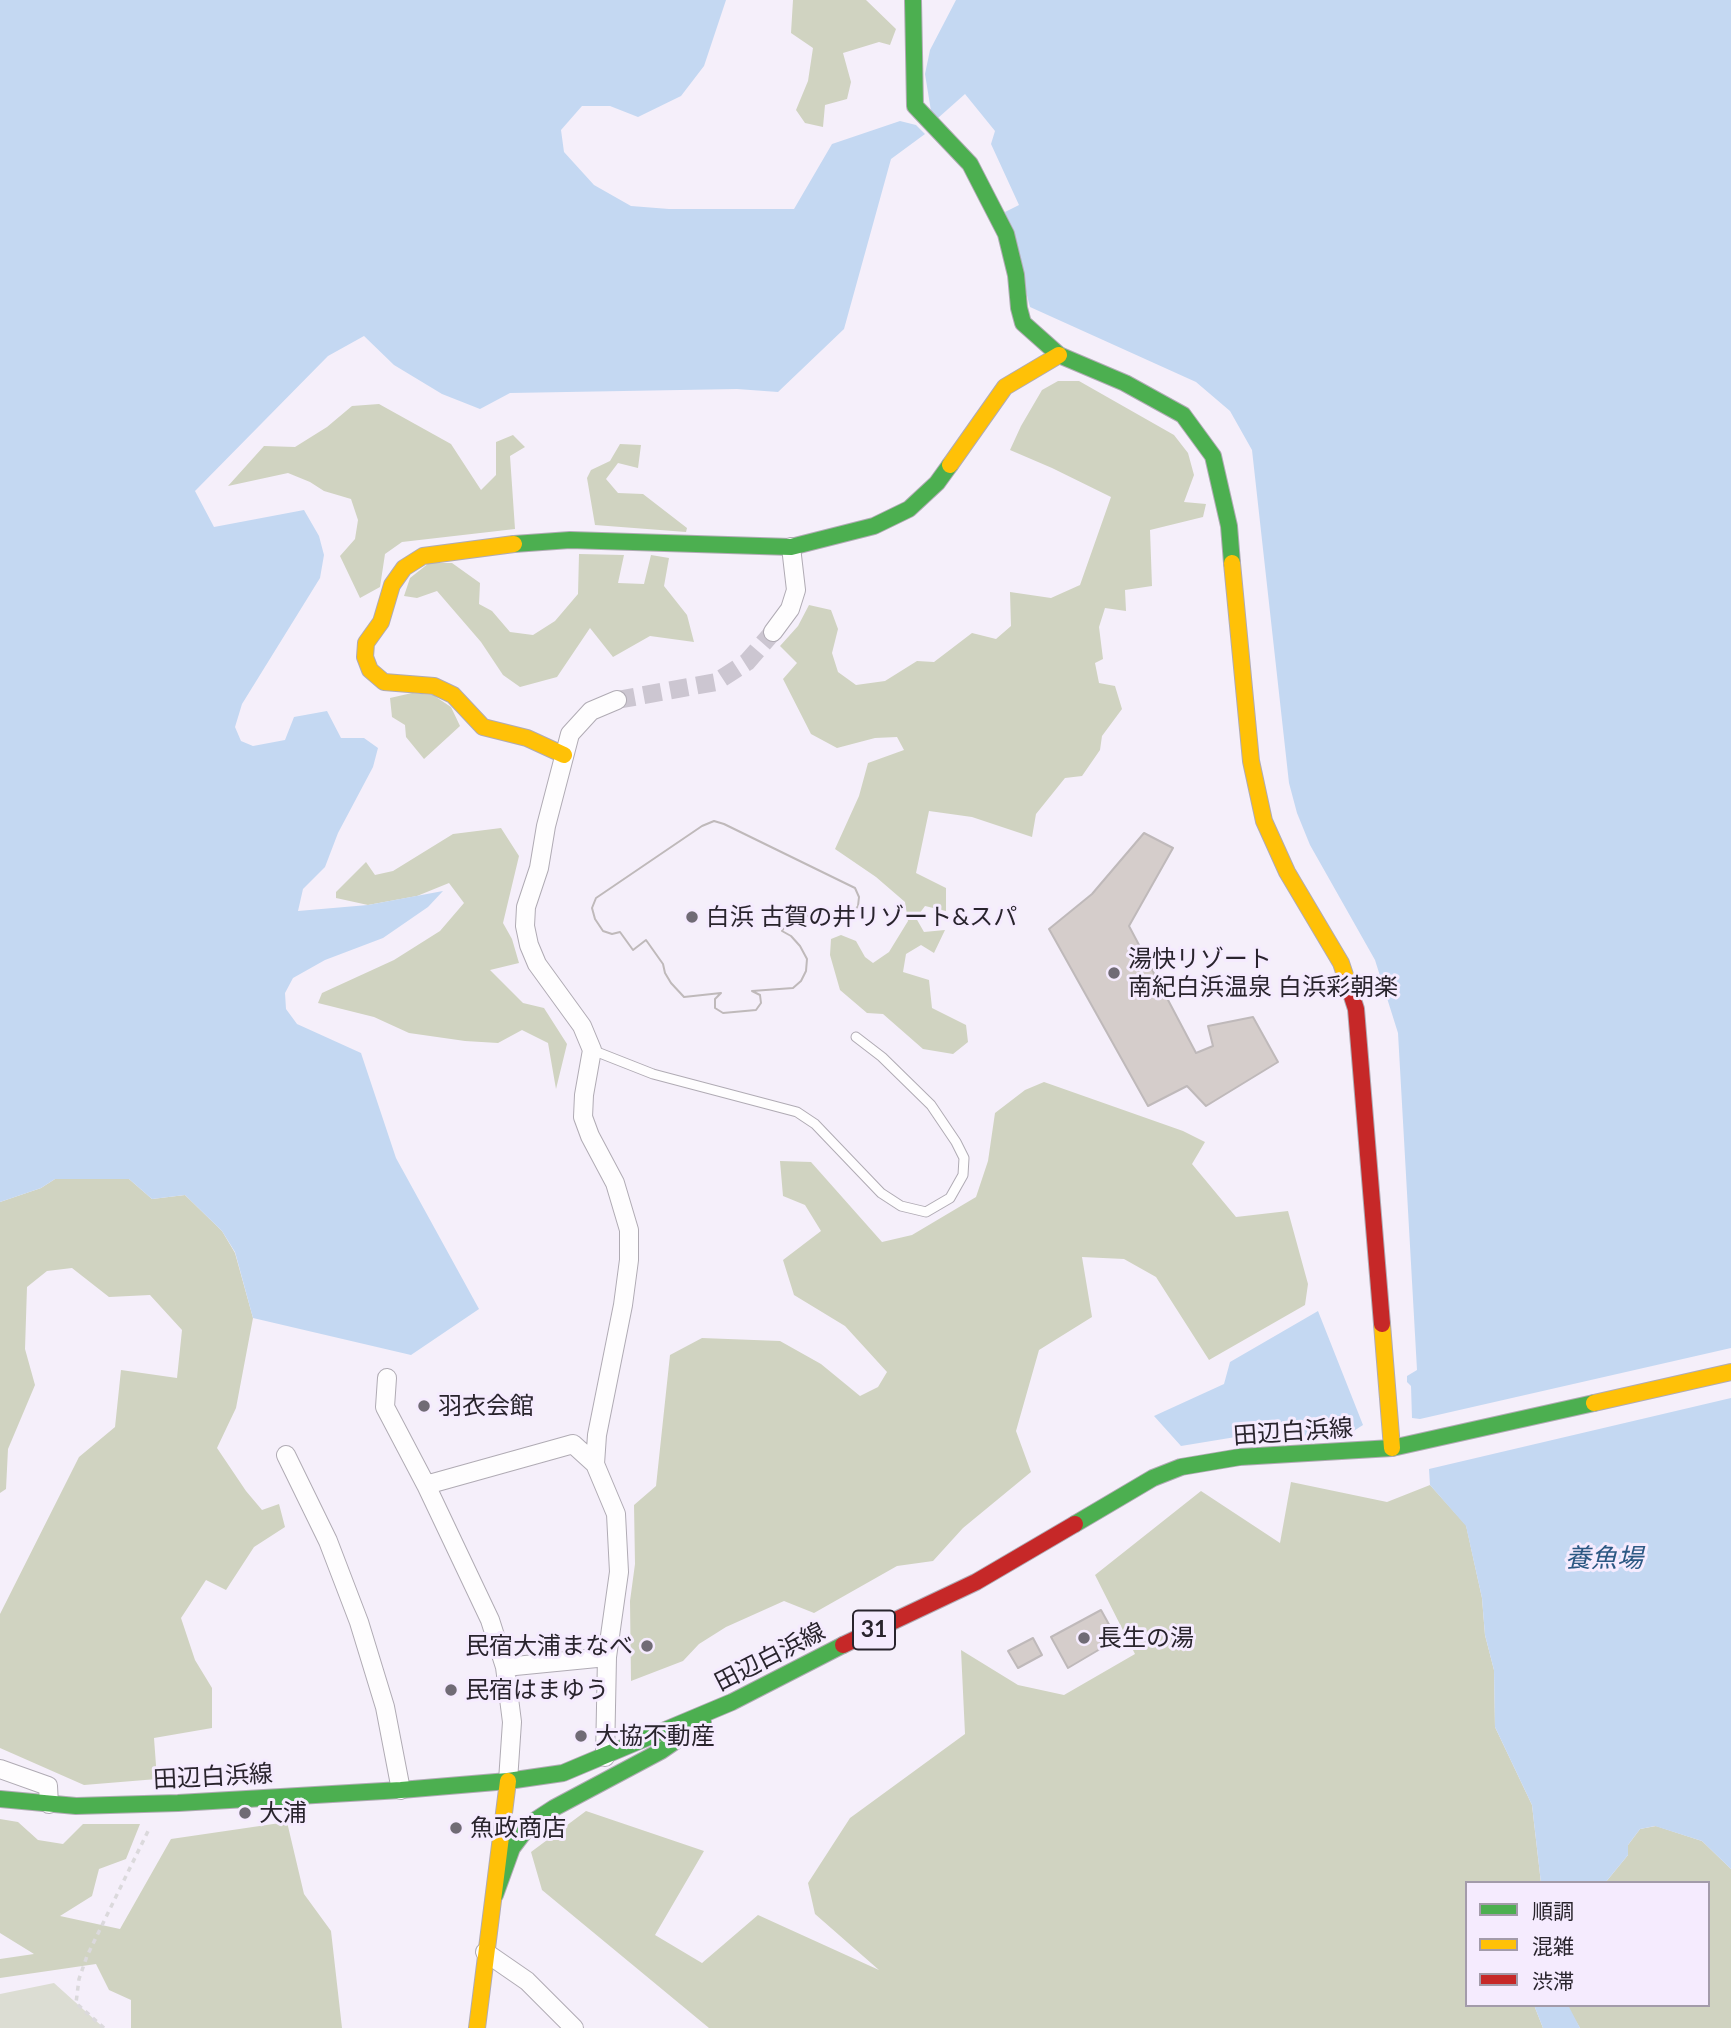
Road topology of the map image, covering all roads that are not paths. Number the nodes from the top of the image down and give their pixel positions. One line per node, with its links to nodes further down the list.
1 (913, 0): 2 (street)
2 (1059, 355): 3 (street); 11 (street)
3 (790, 547): 4 (street); 6 (street)
4 (773, 632)
5 (617, 700): 6 (street)
6 (564, 755): 8 (street)
7 (856, 1037): 8 (lane)
8 (592, 1050): 13 (street)
9 (1731, 1372): 11 (street, 田辺白浜線 / 31)
10 (387, 1378): 14 (street)
11 (1392, 1448): 17 (street, 田辺白浜線 / 31)
12 (286, 1455): 21 (street)
13 (595, 1464): 14 (street); 15 (street)
14 (426, 1485): 16 (street)
15 (607, 1657): 16 (street); 18 (street)
16 (505, 1667): 20 (street)
17 (732, 1702): 18 (street, 田辺白浜線 / 31); 24 (street)
18 (605, 1757): 20 (street, 田辺白浜線 / 31)
19 (0, 1769): 23 (street)
20 (508, 1781): 21 (street, 田辺白浜線 / 31); 24 (street)
21 (401, 1790): 23 (street, 田辺白浜線 / 31)
22 (0, 1798): 23 (street, 田辺白浜線 / 31)
23 (49, 1804)
24 (495, 1895): 25 (street)
25 (485, 1952): 26 (street); 27 (street)
26 (477, 2028)
27 (574, 2028)

